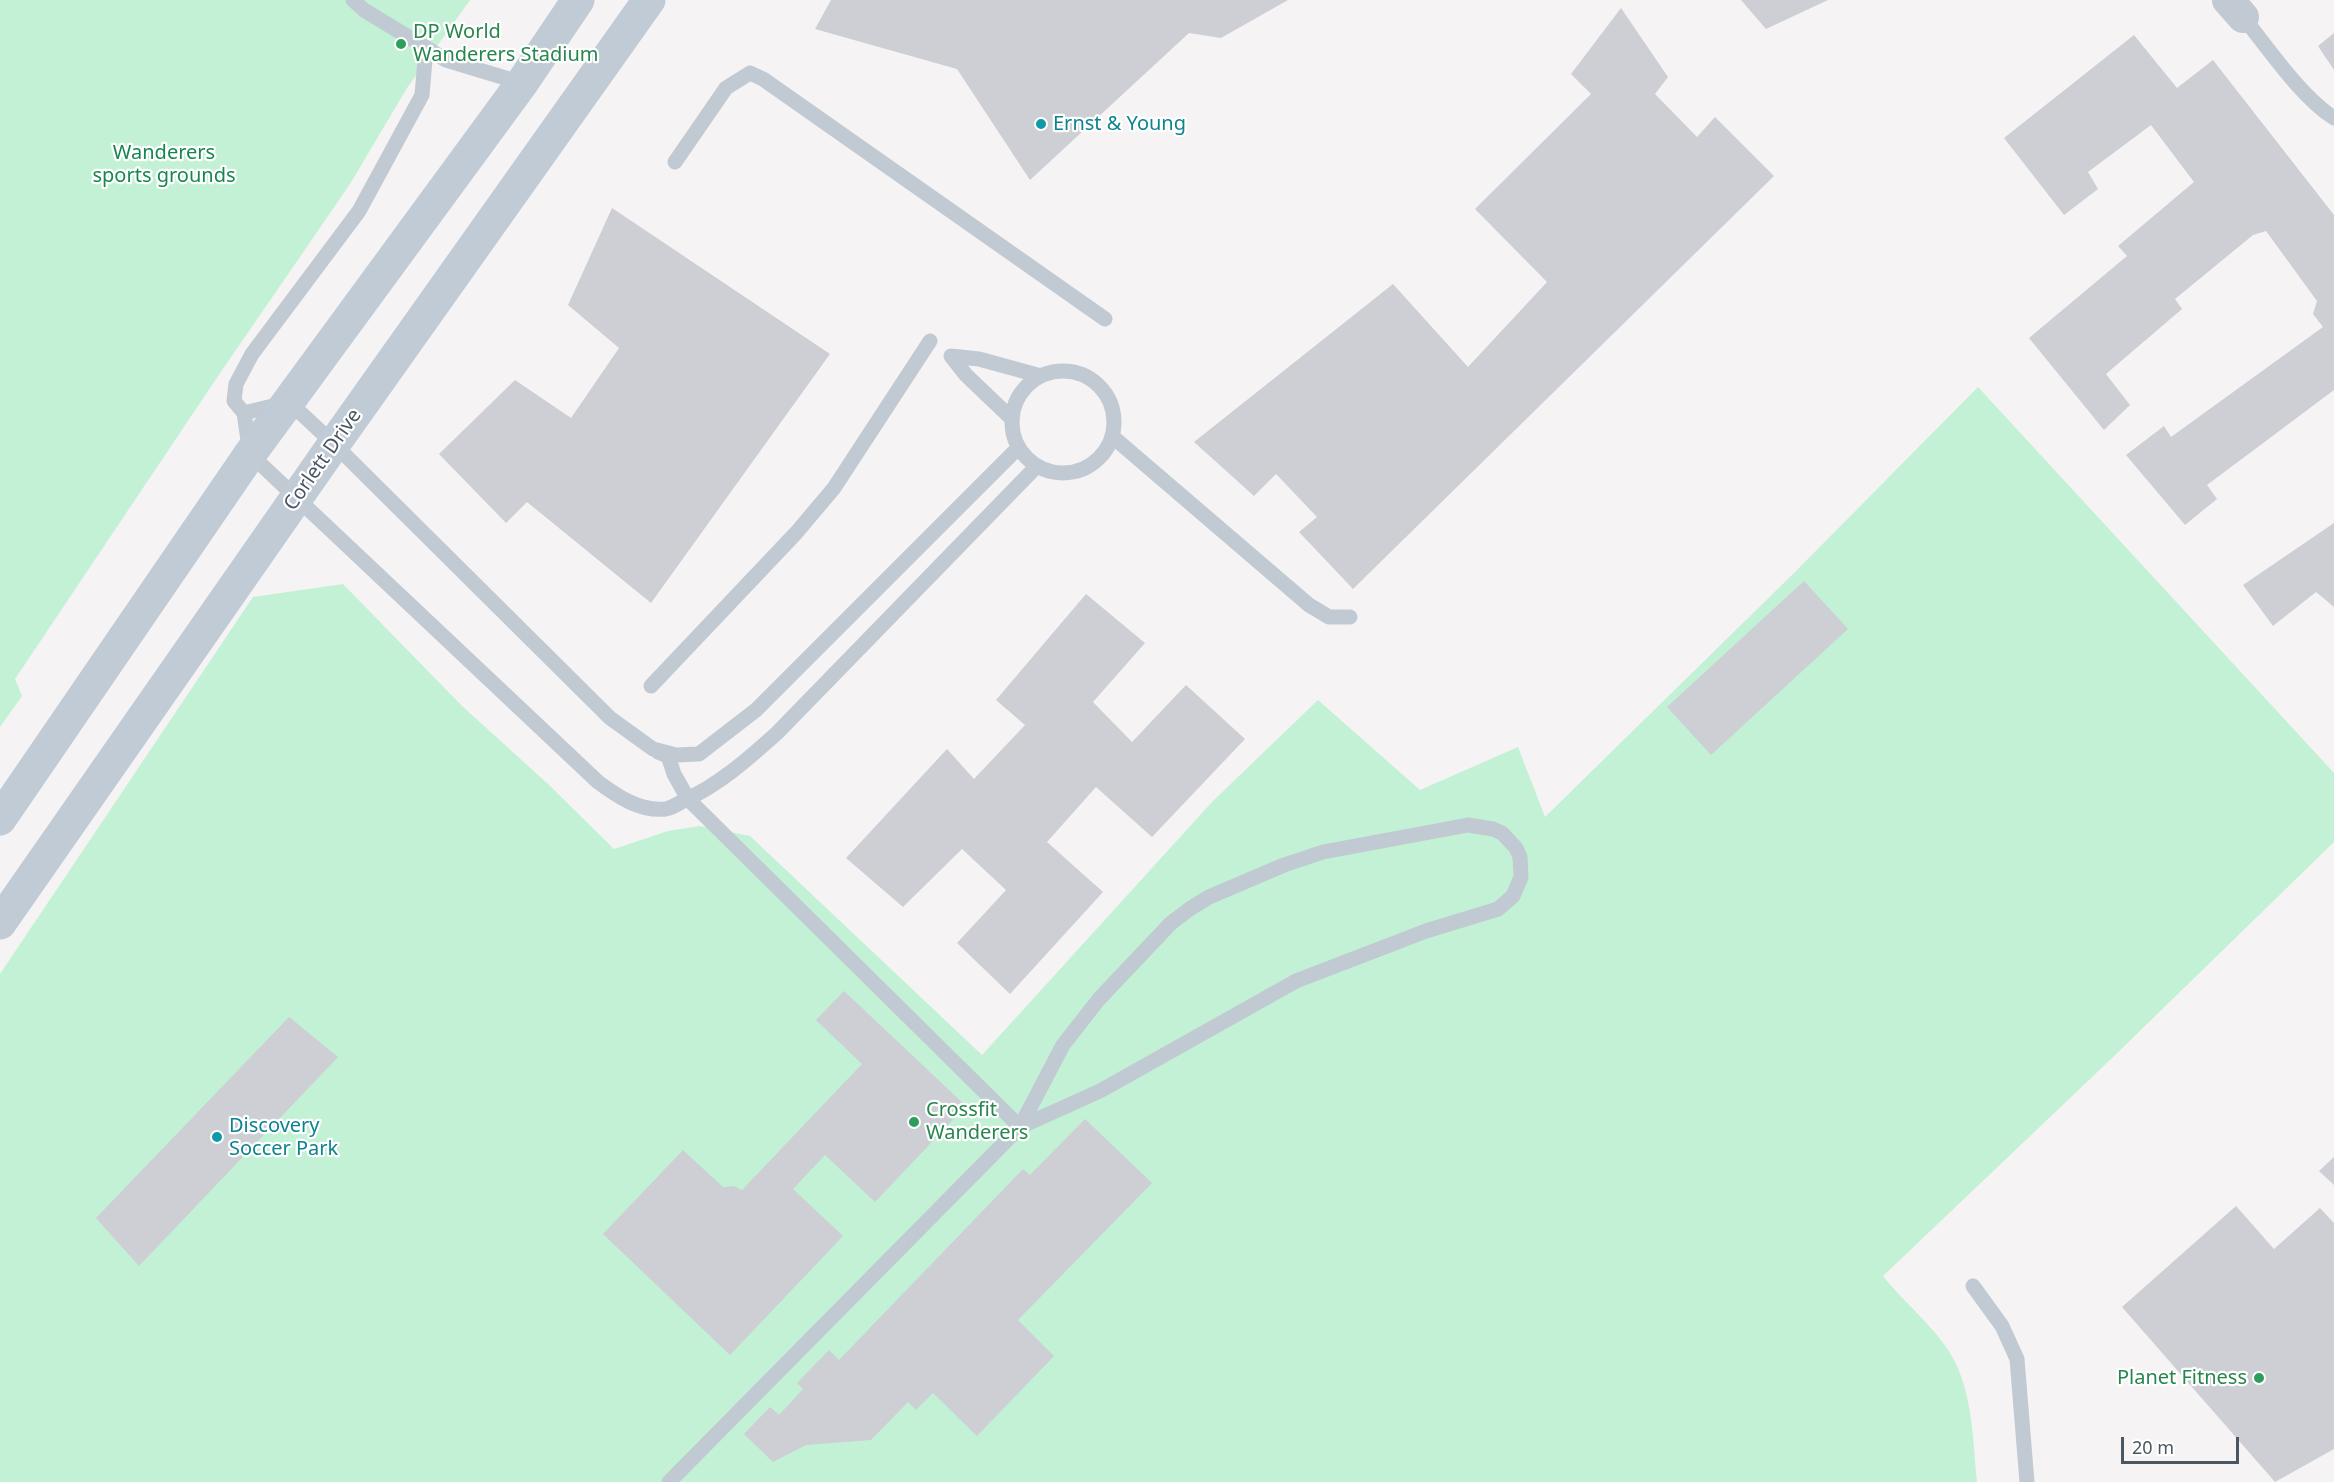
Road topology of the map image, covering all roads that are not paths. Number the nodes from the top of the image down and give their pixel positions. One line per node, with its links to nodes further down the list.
1 (353, 0): 5 (lane)
2 (578, 0): 6 (main road)
3 (650, 0): 16 (main road, Corlett Drive)
4 (2236, 9): 7 (lane)
5 (426, 48): 6 (lane); 13 (lane)
6 (522, 83): 12 (main road)
7 (2334, 118)
8 (675, 162): 9 (lane)
9 (1105, 319)
10 (930, 341): 22 (lane)
11 (1041, 376): 14 (lane); 14 (lane); 15 (lane)
12 (289, 402): 13 (lane); 16 (lane); 18 (main road)
13 (244, 413): 18 (lane)
14 (1011, 418): 17 (lane)
15 (1113, 438): 19 (lane); 21 (lane)
16 (334, 444): 20 (main road, Corlett Drive); 23 (lane)
17 (1018, 448): 19 (lane); 23 (lane)
18 (250, 454): 20 (lane); 25 (main road)
19 (1036, 467): 24 (lane)
20 (297, 497): 24 (lane); 26 (main road, Corlett Drive)
21 (1350, 617)
22 (651, 686)
23 (653, 749): 24 (lane)
24 (688, 799): 27 (lane)
25 (0, 819)
26 (0, 923)
27 (1020, 1127): 27 (lane); 29 (lane)
28 (1973, 1286): 30 (lane)
29 (669, 1482)
30 (2027, 1482)

